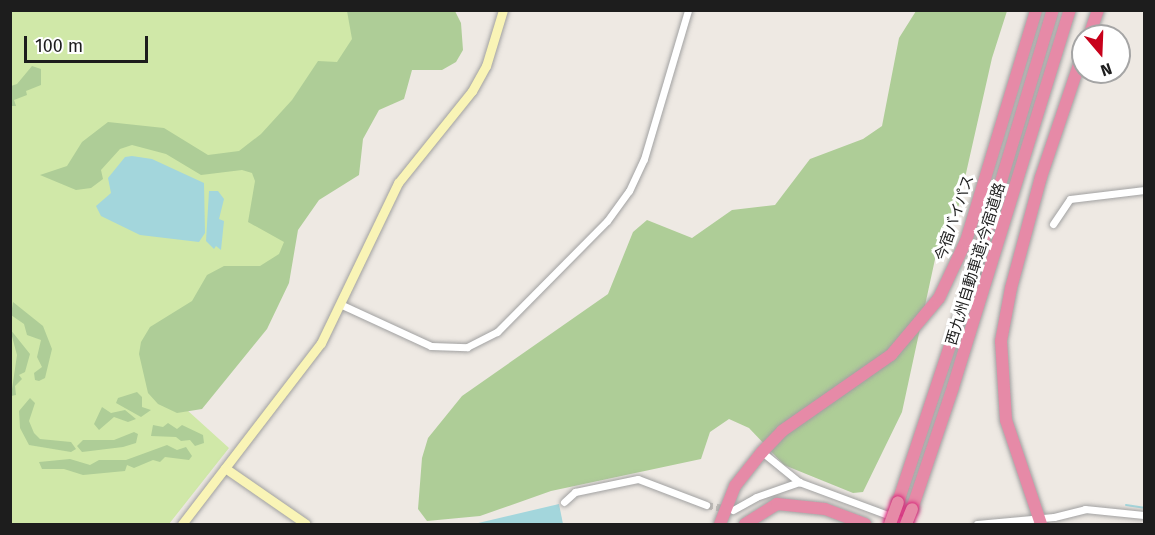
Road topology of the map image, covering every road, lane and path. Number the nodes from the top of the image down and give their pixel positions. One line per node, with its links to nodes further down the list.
1 (503, 10): 9 (street)
2 (688, 10): 9 (street)
3 (1036, 10): 10 (highway, 今宿バイパス)
4 (1053, 10): 23 (highway, 西九州自動車道;今宿道路, bridge)
5 (1070, 10): 24 (highway, 西九州自動車道;今宿道路, bridge)
6 (1072, 84): 17 (highway)
7 (1144, 190): 8 (street)
8 (1053, 224)
9 (342, 305): 11 (street)
10 (762, 452): 12 (street); 20 (highway, 今宿バイパス)
11 (225, 468): 18 (street); 19 (street)
12 (799, 482): 15 (street); 25 (street)
13 (564, 502): 14 (street)
14 (706, 505)
15 (733, 510)
16 (1144, 515): 17 (street)
17 (1040, 521): 26 (street)
18 (182, 525)
19 (306, 525)
20 (720, 525)
21 (745, 525): 22 (highway)
22 (865, 525)
23 (890, 525)
24 (906, 525)
25 (912, 525)
26 (977, 525)

